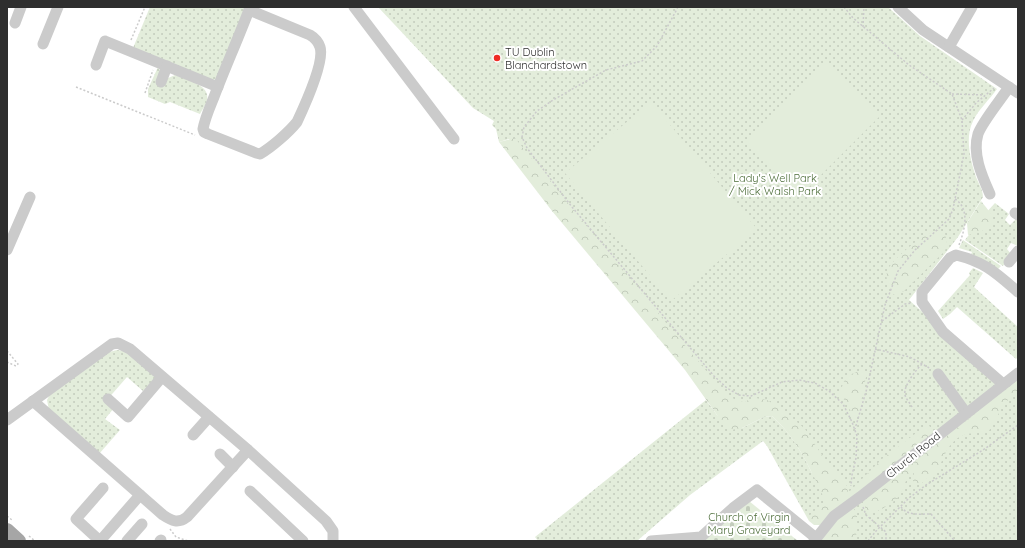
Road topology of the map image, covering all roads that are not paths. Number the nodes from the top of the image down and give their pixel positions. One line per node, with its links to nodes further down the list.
1 (21, 7): 7 (street)
2 (58, 7): 8 (street)
3 (354, 7): 15 (street)
4 (898, 7): 9 (street)
5 (972, 7): 9 (street)
6 (250, 9): 13 (street); 13 (street)
7 (15, 23)
8 (43, 44)
9 (949, 47): 14 (street)
10 (96, 65): 11 (street)
11 (167, 66): 12 (street); 13 (street)
12 (161, 82)
13 (218, 87)
14 (1014, 90): 16 (street)
15 (454, 140)
16 (990, 194)
17 (30, 197): 18 (street)
18 (12, 224): 19 (street)
19 (7, 250)
20 (1015, 250): 21 (street)
21 (1009, 262)
22 (1018, 292): 26 (street)
23 (1018, 373): 26 (street, Church Road)
24 (938, 374): 29 (street)
25 (162, 377): 27 (street); 28 (street); 30 (street)
26 (1003, 384): 29 (street, Church Road)
27 (108, 399)
28 (33, 401): 31 (street); 38 (street)
29 (966, 413): 42 (street, Church Road)
30 (209, 417): 32 (street); 33 (street)
31 (7, 420)
32 (193, 435)
33 (248, 450): 35 (street); 41 (street)
34 (220, 454): 35 (street)
35 (233, 467): 38 (street)
36 (103, 488): 44 (street)
37 (250, 490): 46 (street)
38 (140, 495): 44 (street)
39 (142, 524): 45 (street)
40 (7, 530): 43 (main road)
41 (335, 540)
42 (815, 540): 47 (street)
43 (19, 541)
44 (100, 541)
45 (127, 541)
46 (303, 541)
47 (651, 541)

